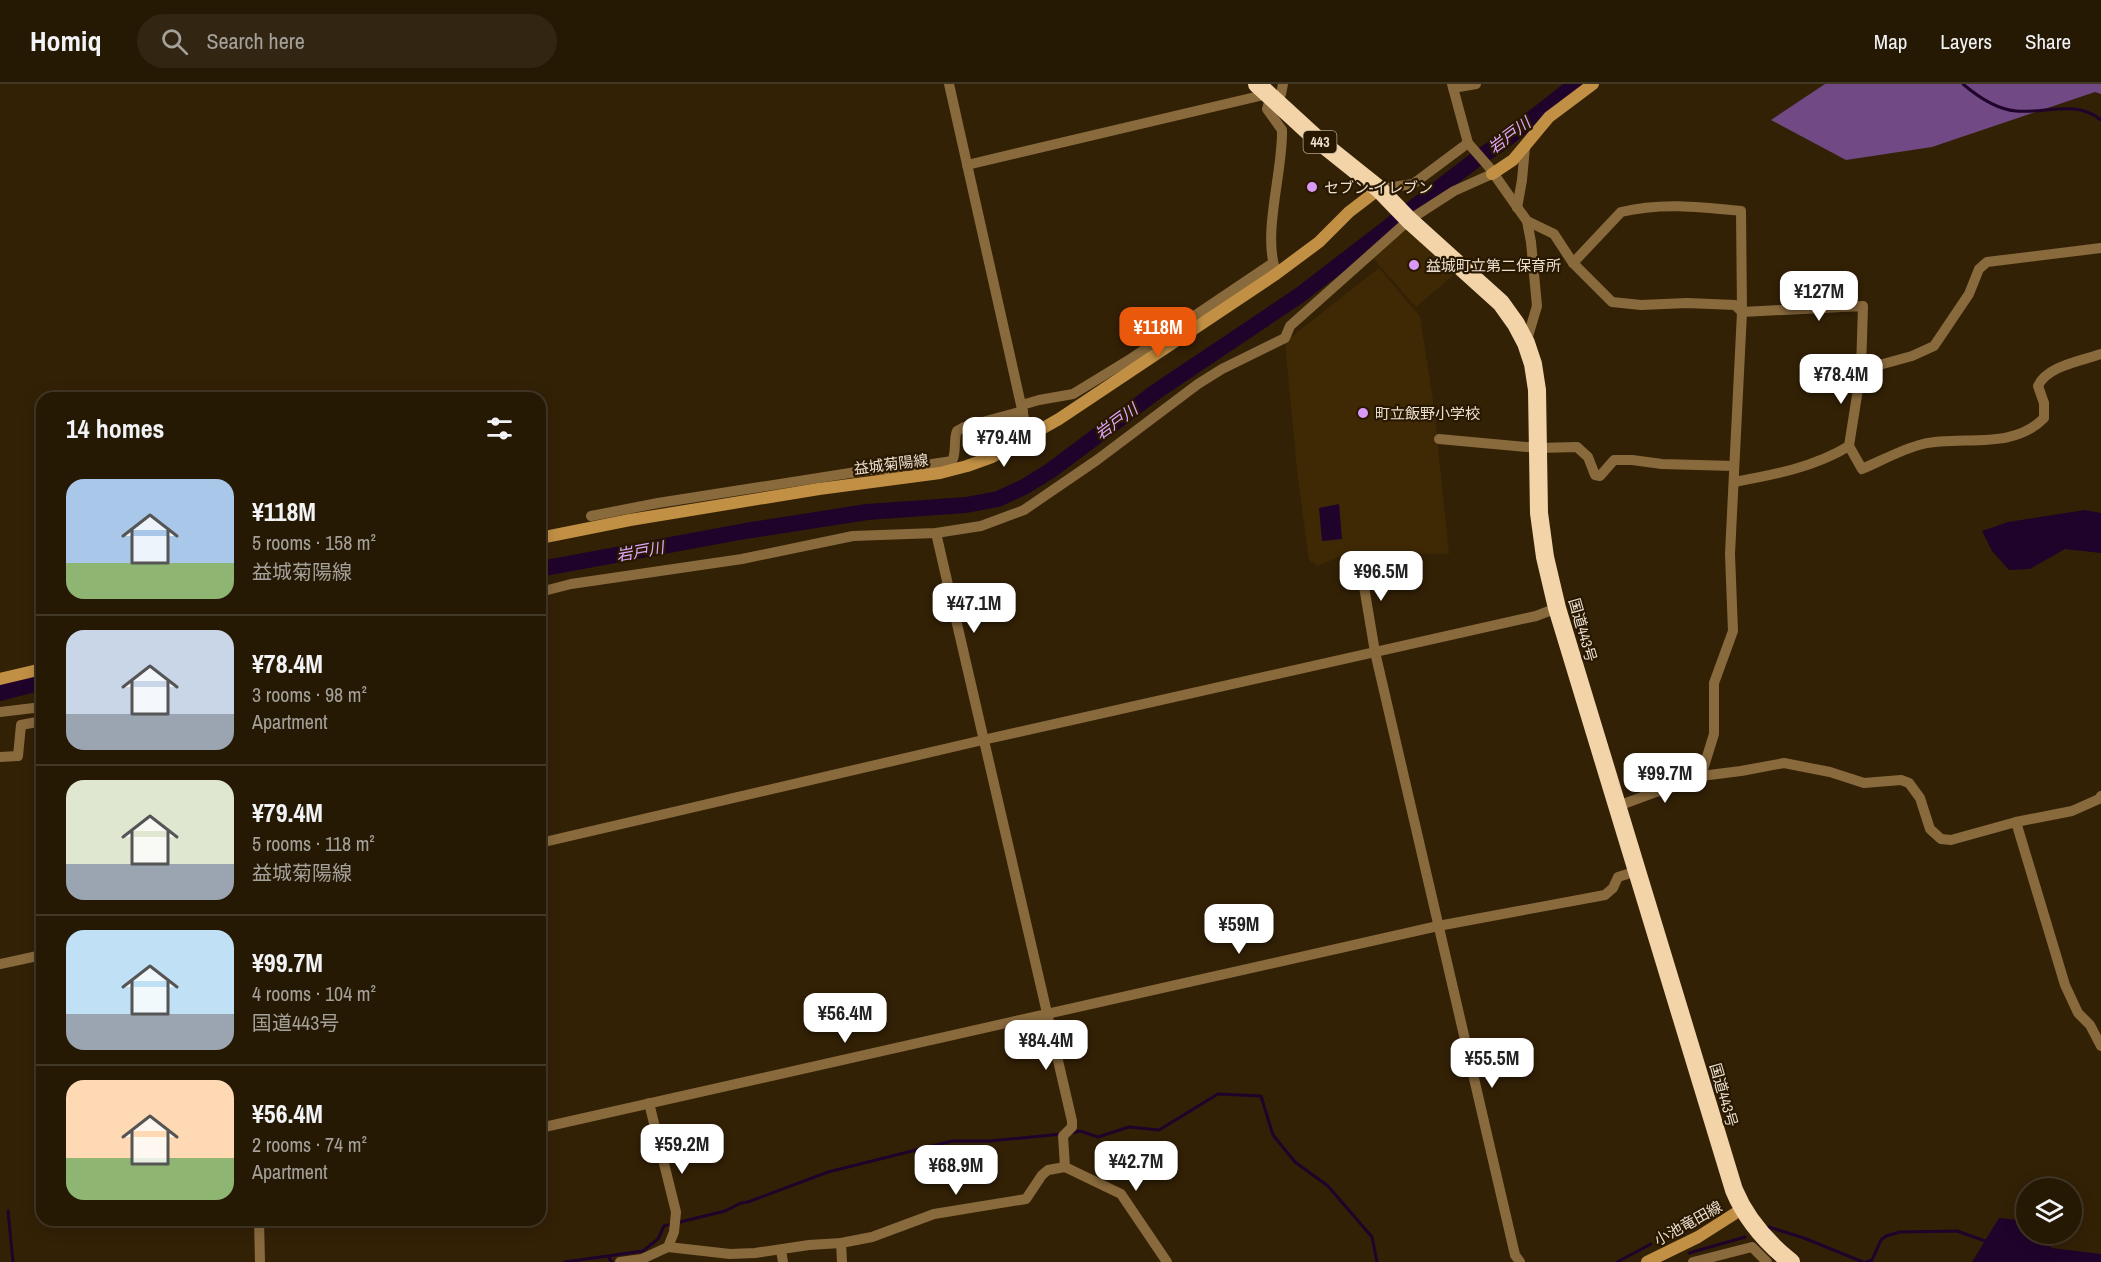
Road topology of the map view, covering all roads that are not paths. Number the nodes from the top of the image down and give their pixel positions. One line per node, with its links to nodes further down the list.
1 (949, 84): 8 (street)
2 (1476, 84): 4 (street)
3 (1593, 84): 7 (main road)
4 (1453, 86): 6 (street)
5 (1271, 92): 8 (street); 10 (highway, 国道443号 / 443); 16 (street)
6 (1468, 143): 9 (street); 10 (street)
7 (1525, 147): 9 (main road); 11 (street)
8 (967, 165): 21 (street)
9 (1490, 170): 11 (street); 12 (street)
10 (1383, 192): 12 (highway, 国道443号 / 443); 16 (main road, 益城菊陽線)
11 (1517, 208): 13 (street)
12 (1410, 220): 18 (highway, 国道443号 / 443); 29 (street)
13 (1527, 221): 15 (street); 18 (street)
14 (2101, 248): 20 (street)
15 (1573, 263): 17 (street); 17 (street)
16 (1275, 268): 21 (street); 22 (main road, 益城菊陽線)
17 (1742, 312): 20 (street); 26 (street)
18 (1526, 343): 25 (highway, 国道443号 / 443)
19 (2101, 354): 24 (street)
20 (1861, 370): 24 (street)
21 (1022, 408): 22 (street); 28 (street)
22 (1028, 436): 30 (main road, 益城菊陽線)
23 (1439, 439): 25 (street)
24 (1849, 446): 27 (street)
25 (1538, 448): 26 (street); 33 (highway, 国道443号 / 443)
26 (1734, 466): 27 (street)
27 (1734, 482): 42 (street)
28 (591, 516)
29 (936, 533): 32 (street); 40 (street)
30 (546, 537)
31 (1359, 557): 34 (street)
32 (546, 590)
33 (1557, 608): 34 (street); 44 (highway, 国道443号 / 443)
34 (1375, 652): 40 (street); 48 (street)
35 (36, 670): 36 (main road)
36 (0, 679)
37 (36, 708): 38 (street)
38 (0, 712)
39 (36, 722): 41 (street)
40 (983, 740): 46 (street); 51 (street)
41 (0, 757)
42 (1701, 776): 44 (street); 45 (street)
43 (2101, 796): 45 (street)
44 (1618, 806): 47 (highway, 国道443号 / 443)
45 (2016, 822): 52 (street)
46 (546, 842)
47 (1637, 871): 48 (street); 56 (highway, 国道443号 / 443)
48 (1438, 926): 51 (street); 66 (street)
49 (36, 956): 50 (street)
50 (0, 964)
51 (1047, 1013): 53 (street); 55 (street)
52 (2101, 1046)
53 (649, 1103): 54 (street); 59 (street)
54 (546, 1127)
55 (1065, 1167): 58 (street); 65 (street)
56 (1742, 1209): 67 (main road, 小池竜田線); 70 (highway, 国道443号 / 443)
57 (258, 1226): 61 (street)
58 (841, 1243): 60 (street); 64 (street)
59 (668, 1247): 60 (street); 62 (street)
60 (781, 1250): 63 (street)
61 (260, 1262)
62 (620, 1262)
63 (783, 1262)
64 (842, 1262)
65 (1167, 1262)
66 (1520, 1262)
67 (1647, 1262)
68 (1693, 1262): 69 (street)
69 (1767, 1262)
70 (1791, 1262)

